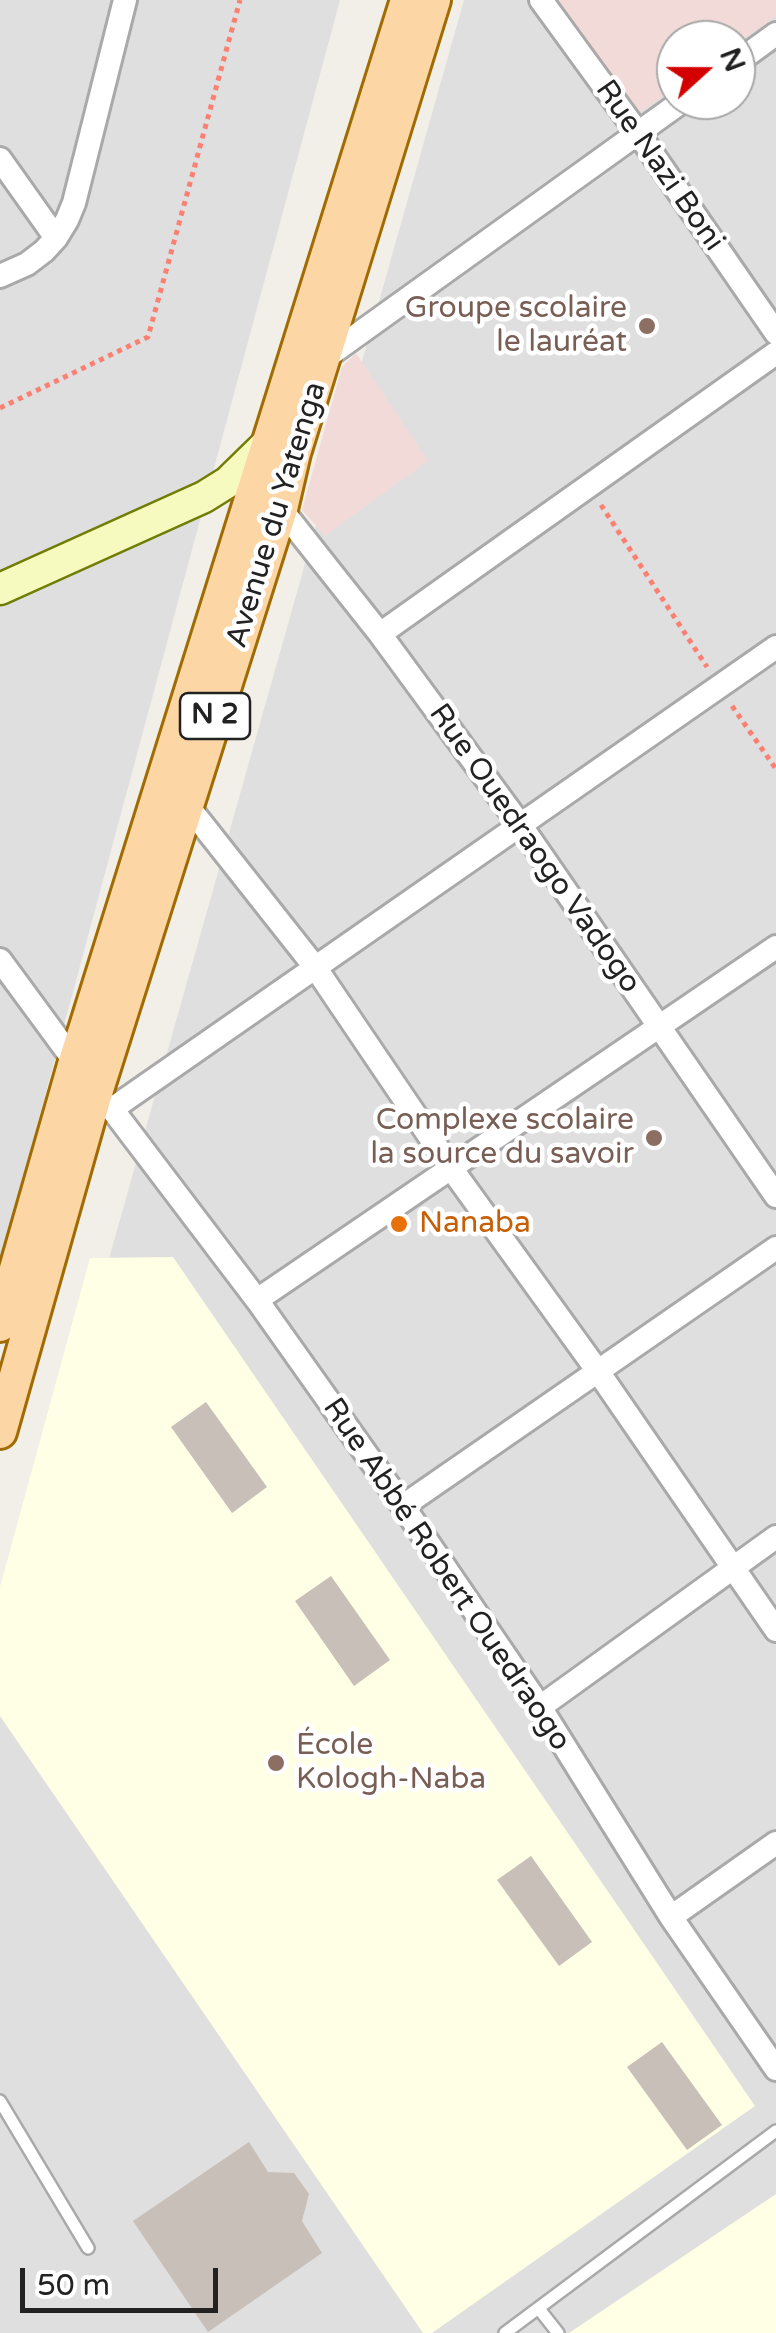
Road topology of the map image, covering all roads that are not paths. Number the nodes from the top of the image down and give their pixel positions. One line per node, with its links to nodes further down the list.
1 (126, 0): 8 (street)
2 (407, 0): 13 (main road, Avenue du Yatenga / N 2)
3 (434, 0): 12 (main road, Avenue du Yatenga / N 2)
4 (541, 0): 6 (street, Rue Nazi Boni)
5 (656, 120): 6 (street)
6 (638, 133): 10 (street, Rue Nazi Boni); 12 (street)
7 (0, 159): 8 (street)
8 (56, 238): 9 (street)
9 (0, 276)
10 (776, 332)
11 (776, 353): 18 (street)
12 (324, 358): 15 (main road, Avenue du Yatenga / N 2)
13 (269, 442): 14 (street); 16 (main road, Avenue du Yatenga / N 2)
14 (204, 497): 16 (street); 17 (street)
15 (281, 509): 18 (street, Rue Ouedraogo Vadogo); 20 (main road, Avenue du Yatenga / N 2)
16 (240, 531): 26 (main road, Avenue du Yatenga / N 2)
17 (0, 589)
18 (380, 634): 21 (street, Rue Ouedraogo Vadogo)
19 (776, 647): 21 (street)
20 (186, 806): 24 (street); 27 (main road, Avenue du Yatenga / N 2)
21 (521, 826): 24 (street); 25 (street, Rue Ouedraogo Vadogo)
22 (776, 947): 25 (street)
23 (0, 960): 26 (street, Rue Abbé Robert Ouedraogo)
24 (315, 968): 27 (street); 28 (street)
25 (659, 1027): 28 (street); 29 (street, Rue Ouedraogo Vadogo)
26 (75, 1062): 27 (street, Rue Abbé Robert Ouedraogo); 32 (main road, Avenue du Yatenga / N 2)
27 (104, 1103): 31 (street, Rue Abbé Robert Ouedraogo); 34 (main road, Avenue du Yatenga / N 2)
28 (451, 1168): 31 (street); 33 (street)
29 (776, 1196)
30 (776, 1248): 33 (street)
31 (257, 1300): 35 (street, Rue Abbé Robert Ouedraogo)
32 (0, 1324)
33 (596, 1370): 35 (street); 37 (street)
34 (0, 1432)
35 (402, 1506): 39 (street, Rue Abbé Robert Ouedraogo)
36 (776, 1536): 37 (street)
37 (733, 1567): 38 (street); 39 (street)
38 (776, 1630)
39 (540, 1707): 41 (street, Rue Abbé Robert Ouedraogo)
40 (776, 1843): 41 (street)
41 (671, 1917): 42 (street, Rue Abbé Robert Ouedraogo)
42 (776, 2070)
43 (0, 2102): 45 (lane)
44 (776, 2131): 46 (lane)
45 (88, 2248)
46 (540, 2309): 47 (lane); 48 (lane)
47 (505, 2333)
48 (558, 2333)

